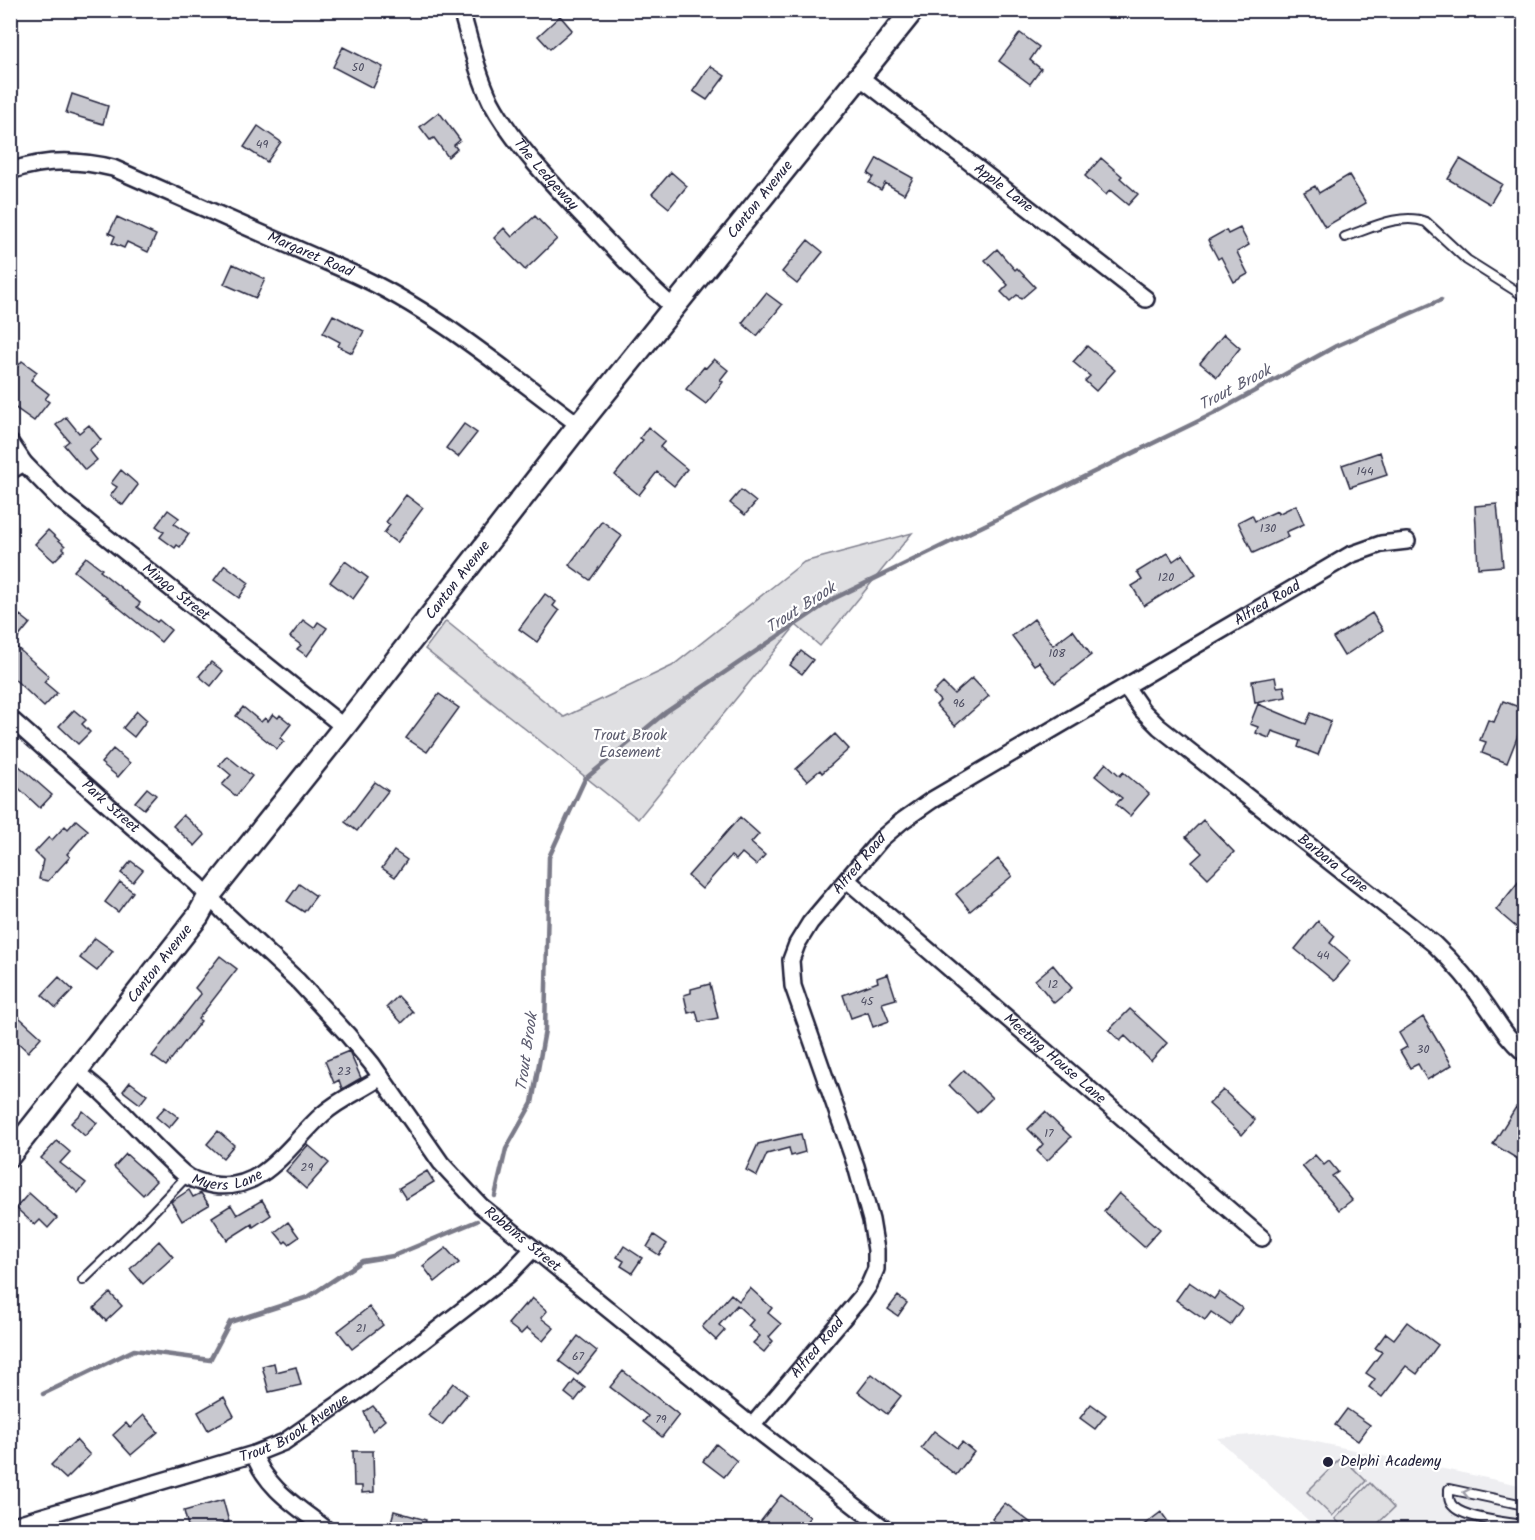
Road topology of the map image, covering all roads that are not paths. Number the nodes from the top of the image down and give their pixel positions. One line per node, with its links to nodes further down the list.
1 (460, 10): 8 (street, The Ledgeway)
2 (914, 10): 3 (main road, Canton Avenue)
3 (861, 78): 7 (street, Apple Lane); 8 (main road, Canton Avenue)
4 (10, 171): 9 (street, Margaret Road)
5 (1345, 237): 6 (lane)
6 (1524, 296)
7 (1146, 299)
8 (674, 308): 9 (main road, Canton Avenue)
9 (579, 425): 15 (main road, Canton Avenue)
10 (10, 442): 11 (street, Mingo Street)
11 (17, 467): 15 (street, Mingo Street)
12 (1407, 542): 13 (street, Alfred Road)
13 (1126, 687): 16 (street, Alfred Road); 18 (street, Barbara Lane)
14 (10, 718): 17 (street, Park Street)
15 (344, 727): 17 (main road, Canton Avenue)
16 (847, 880): 23 (street, Meeting House Lane); 26 (street, Alfred Road)
17 (209, 897): 19 (main road, Canton Avenue); 20 (street, Robbins Street)
18 (1524, 1053)
19 (77, 1072): 21 (main road, Canton Avenue); 22 (street, Myers Lane)
20 (381, 1077): 22 (street, Myers Lane); 24 (street, Robbins Street)
21 (10, 1155)
22 (187, 1176): 25 (lane)
23 (1262, 1238)
24 (533, 1249): 26 (street, Robbins Street); 27 (street, Trout Brook Avenue)
25 (83, 1280)
26 (752, 1426): 32 (street, Robbins Street)
27 (254, 1454): 30 (street, Trout Brook Avenue); 31 (street)
28 (1524, 1505): 29 (lane, one-way to 29)
29 (1521, 1524): 33 (lane)
30 (10, 1526)
31 (327, 1530)
32 (886, 1530)
33 (1510, 1530)

